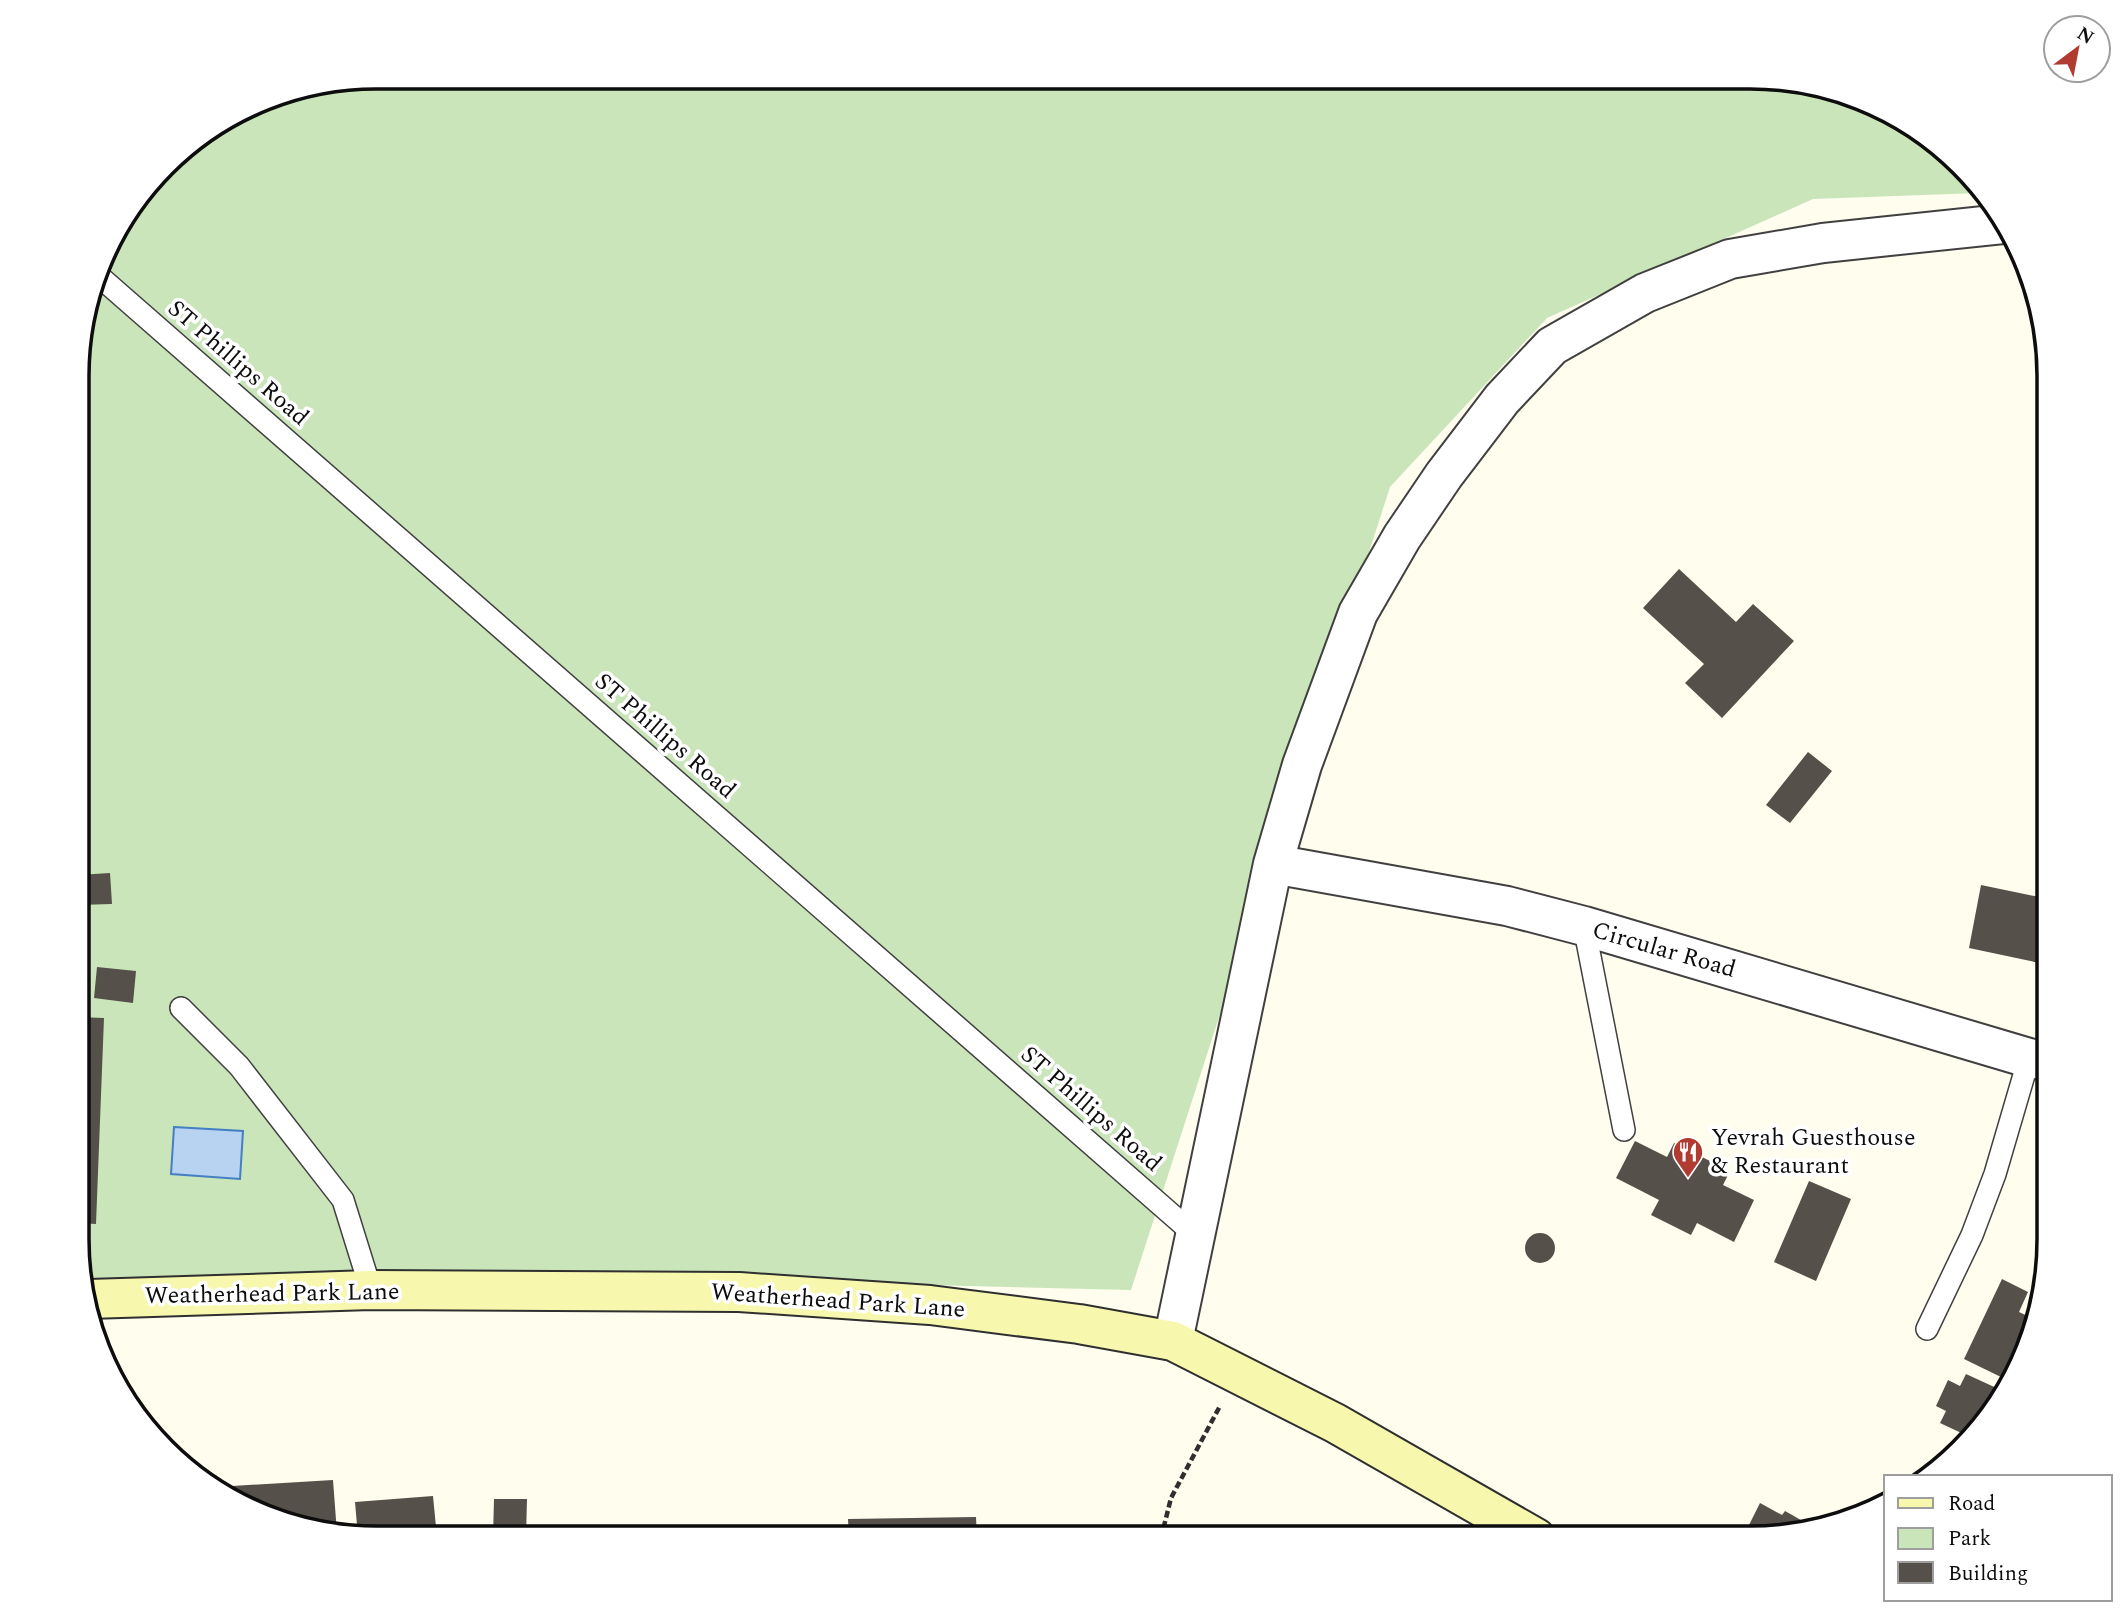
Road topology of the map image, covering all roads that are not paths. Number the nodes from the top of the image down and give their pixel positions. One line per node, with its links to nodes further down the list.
1 (1993, 225): 3 (street)
2 (105, 281): 9 (lane, ST Phillips Road)
3 (1273, 864): 4 (street, Circular Road); 9 (street)
4 (1584, 926): 6 (street, Circular Road); 8 (lane)
5 (181, 1008): 10 (lane)
6 (2037, 1058)
7 (2037, 1064): 12 (lane)
8 (1624, 1130)
9 (1195, 1235): 13 (street)
10 (371, 1290): 11 (main road, Weatherhead Park Lane); 13 (main road, Weatherhead Park Lane)
11 (96, 1299)
12 (1927, 1329)
13 (1173, 1341): 14 (main road, Weatherhead Park Lane)
14 (1514, 1526)

